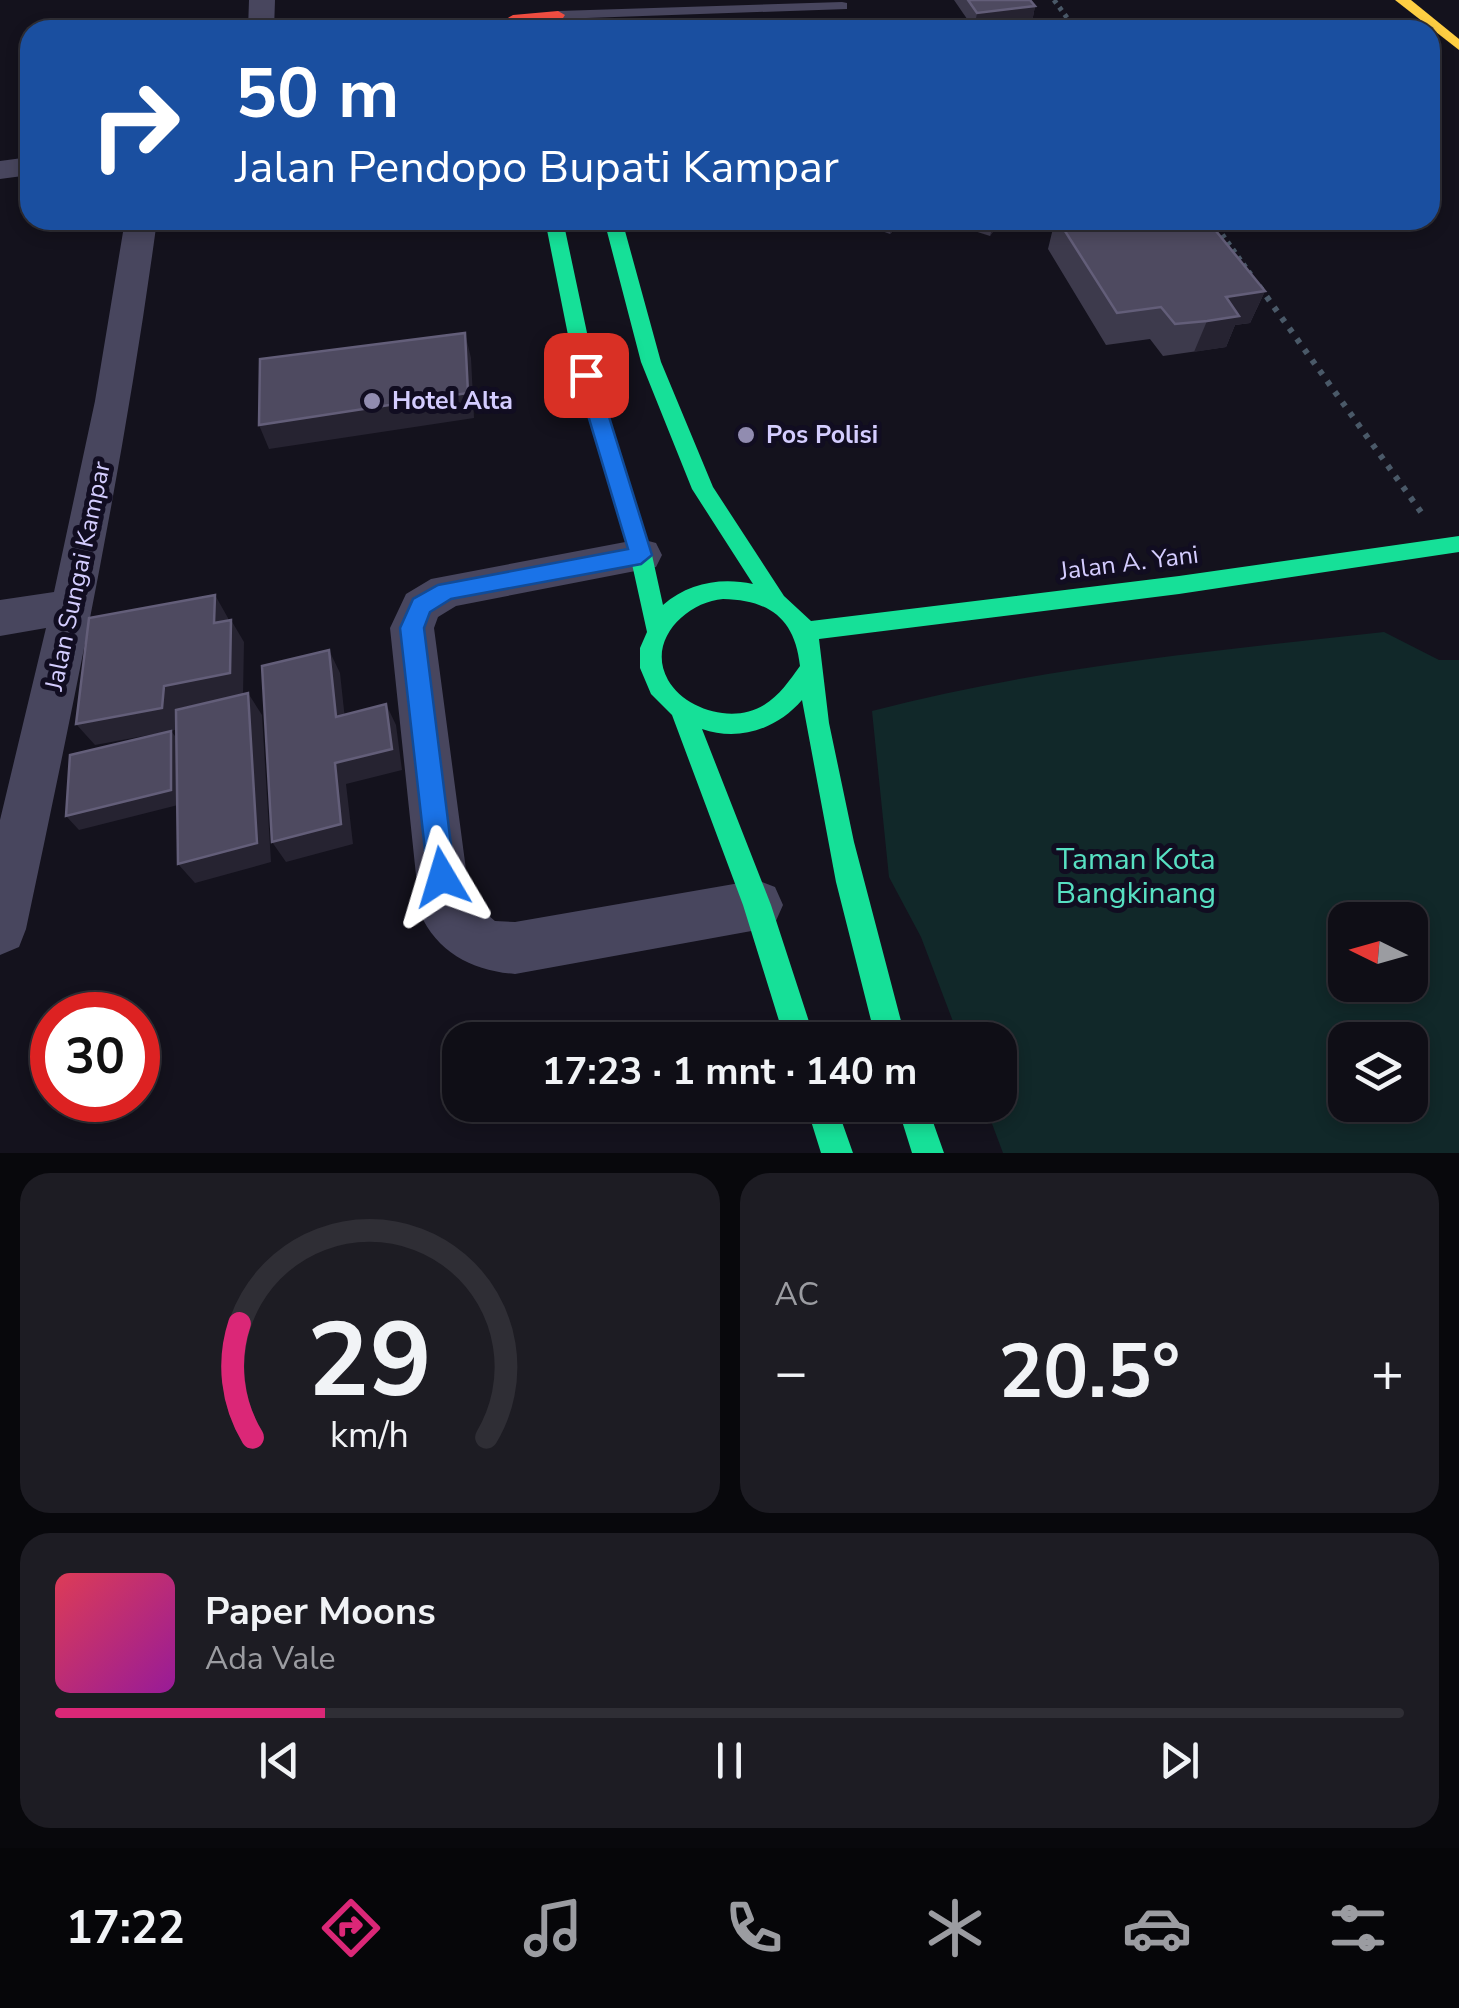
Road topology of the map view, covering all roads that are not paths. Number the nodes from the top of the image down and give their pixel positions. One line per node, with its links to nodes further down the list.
1 (1402, 0): 5 (main road)
2 (842, 6): 3 (lane)
3 (558, 15): 4 (main road)
4 (513, 16)
5 (1427, 20)
6 (140, 230): 12 (street, Jalan Sungai Kampar)
7 (556, 230): 10 (main road)
8 (616, 230): 11 (main road)
9 (1452, 545): 15 (main road, Jalan A. Yani)
10 (641, 555): 14 (main road); 18 (street)
11 (774, 600): 14 (main road); 15 (main road)
12 (73, 606): 13 (street); 19 (street, Jalan Sungai Kampar)
13 (0, 618)
14 (656, 628): 17 (main road)
15 (805, 631): 16 (main road)
16 (809, 672): 17 (main road); 21 (main road)
17 (682, 712): 18 (main road)
18 (757, 905): 20 (main road)
19 (1, 916)
20 (794, 1022)
21 (886, 1022)
22 (827, 1122): 24 (main road)
23 (918, 1122): 25 (main road)
24 (837, 1153)
25 (928, 1153)

